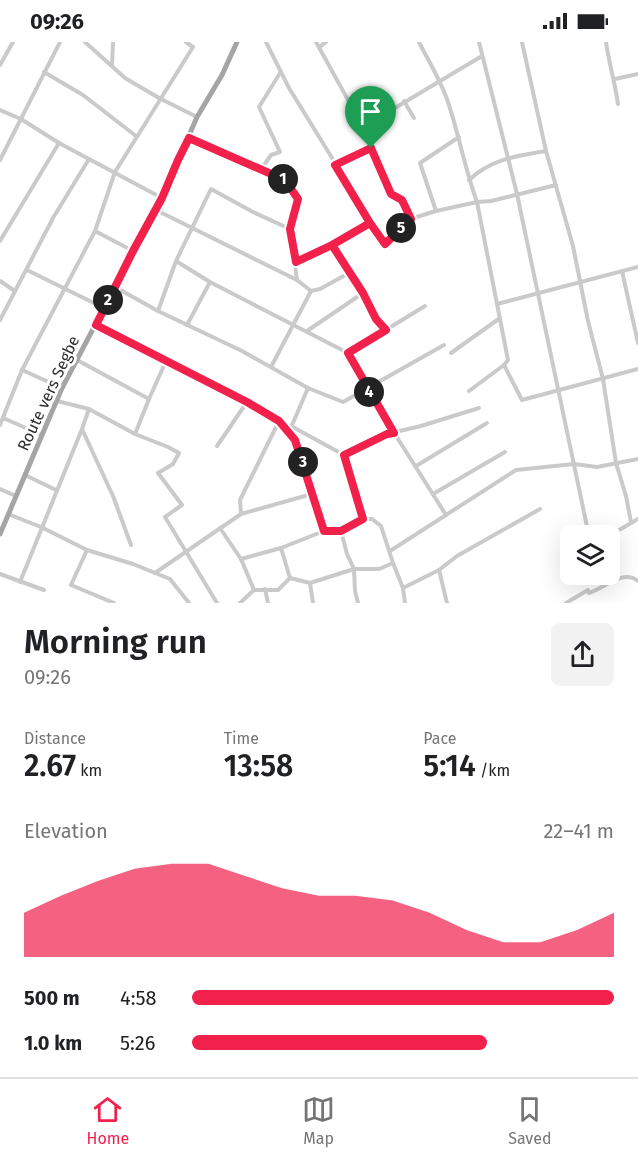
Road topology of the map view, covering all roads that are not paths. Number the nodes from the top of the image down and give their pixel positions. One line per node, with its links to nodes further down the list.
1 (13, 42): 15 (street)
2 (60, 42): 17 (street)
3 (85, 42): 16 (street)
4 (113, 42): 16 (street)
5 (186, 42): 22 (street)
6 (237, 42): 26 (main road, Route vers Segbe)
7 (266, 42): 18 (street)
8 (326, 42): 13 (street)
9 (419, 42): 21 (street)
10 (478, 42): 14 (street)
11 (522, 42): 35 (street)
12 (606, 42): 20 (street)
13 (317, 44): 29 (street)
14 (482, 56): 21 (street); 36 (street)
15 (0, 65)
16 (112, 65): 22 (street)
17 (44, 72): 28 (street); 30 (street)
18 (280, 73): 39 (street); 40 (street)
19 (638, 74): 20 (street)
20 (615, 79): 24 (street)
21 (439, 81): 23 (street); 31 (street)
22 (159, 98): 26 (street); 30 (street)
23 (404, 101): 27 (street); 29 (street)
24 (618, 104)
25 (0, 110): 28 (street)
26 (197, 117): 32 (main road, Route vers Segbe)
27 (414, 118)
28 (21, 119): 33 (street); 38 (street)
29 (363, 128): 34 (street)
30 (136, 136): 41 (street)
31 (459, 137): 42 (street); 48 (street)
32 (189, 138): 40 (street); 45 (main road, Route vers Segbe)
33 (59, 143): 37 (street); 54 (street)
34 (371, 148): 39 (street); 49 (street)
35 (546, 151): 36 (street); 43 (street)
36 (507, 157): 42 (street); 44 (street)
37 (89, 159): 41 (street); 60 (street)
38 (0, 160)
39 (335, 165): 50 (street)
40 (262, 168): 52 (street)
41 (115, 172): 45 (street); 53 (street)
42 (469, 180): 46 (street)
43 (556, 185): 44 (street); 66 (street)
44 (518, 194): 46 (street); 72 (street)
45 (162, 198): 47 (main road, Route vers Segbe)
46 (477, 202): 48 (street); 73 (street)
47 (155, 210): 51 (street); 56 (main road, Route vers Segbe)
48 (436, 211): 49 (street)
49 (411, 219): 50 (street)
50 (370, 223): 55 (street)
51 (192, 227): 52 (street); 57 (street); 63 (street)
52 (290, 229): 58 (street)
53 (95, 231): 56 (street); 68 (street)
54 (0, 241)
55 (332, 245): 58 (street); 62 (street)
56 (133, 251): 67 (main road, Route vers Segbe)
57 (176, 261): 65 (street); 76 (street)
58 (296, 262): 63 (street)
59 (638, 267): 61 (street)
60 (27, 270): 68 (street); 69 (street)
61 (622, 271): 66 (street); 84 (street)
62 (349, 273): 70 (street); 71 (street)
63 (297, 280): 70 (street)
64 (0, 281): 69 (street)
65 (210, 282): 80 (street); 81 (street)
66 (581, 282): 72 (street); 94 (street)
67 (115, 287): 75 (main road, Route vers Segbe); 76 (street)
68 (64, 289): 75 (street); 93 (street)
69 (15, 291): 78 (street)
70 (311, 291): 81 (street)
71 (363, 293): 82 (street); 83 (street)
72 (538, 293): 73 (street); 98 (street)
73 (497, 304): 77 (street)
74 (424, 306): 82 (street)
75 (104, 308): 79 (main road, Route vers Segbe)
76 (158, 311): 80 (street)
77 (500, 318): 87 (street); 90 (street)
78 (0, 320)
79 (96, 325): 88 (main road, Route vers Segbe); 89 (street)
80 (187, 325): 91 (street)
81 (294, 326): 83 (street); 91 (street)
82 (386, 330): 86 (street)
83 (306, 332): 86 (street)
84 (638, 343)
85 (444, 345): 97 (street)
86 (348, 353): 97 (street)
87 (451, 353)
88 (77, 360): 95 (main road, Route vers Segbe); 100 (street)
89 (166, 361): 100 (street); 102 (street)
90 (504, 365): 98 (street); 99 (street)
91 (271, 367): 96 (street)
92 (638, 369): 94 (street)
93 (22, 370): 95 (street); 105 (street)
94 (603, 379): 98 (street); 119 (street)
95 (62, 388): 101 (main road, Route vers Segbe)
96 (308, 388): 97 (street); 109 (street)
97 (367, 389): 112 (street)
98 (558, 390): 120 (street)
99 (469, 391)
100 (149, 399): 113 (street)
101 (57, 401): 104 (street); 114 (main road, Route vers Segbe)
102 (247, 402): 106 (street); 115 (street)
103 (479, 408): 112 (street)
104 (89, 409): 110 (street); 113 (street)
105 (3, 418): 108 (street); 114 (street)
106 (279, 421): 111 (street); 130 (street)
107 (487, 423): 121 (street)
108 (0, 424)
109 (291, 426): 111 (street); 117 (street)
110 (82, 429): 124 (street); 142 (street)
111 (290, 432): 125 (street)
112 (394, 433): 117 (street); 121 (street)
113 (135, 434): 146 (street)
114 (42, 435): 122 (main road, Route vers Segbe)
115 (217, 446)
116 (505, 452): 126 (street)
117 (344, 455): 132 (street)
118 (638, 459): 119 (street)
119 (616, 463): 120 (street); 134 (street)
120 (574, 464): 131 (street); 135 (street)
121 (416, 466): 126 (street)
122 (25, 475): 124 (street); 127 (main road, Route vers Segbe)
123 (0, 489): 127 (street)
124 (56, 490): 136 (street)
125 (312, 494): 130 (street); 139 (street)
126 (433, 494): 131 (street)
127 (16, 496): 129 (main road, Route vers Segbe)
128 (540, 509): 150 (street)
129 (8, 513): 136 (street); 141 (main road, Route vers Segbe)
130 (241, 514): 137 (street)
131 (446, 515): 145 (street)
132 (363, 519): 140 (street); 145 (street)
133 (638, 519): 134 (street)
134 (631, 522): 138 (street)
135 (587, 525)
136 (41, 527): 144 (street); 155 (street)
137 (220, 528): 146 (street); 147 (street)
138 (620, 529)
139 (324, 531): 140 (street); 143 (street)
140 (341, 531): 149 (street)
141 (0, 534)
142 (131, 545)
143 (281, 548): 147 (street); 153 (street)
144 (87, 550): 151 (street); 161 (street)
145 (390, 551): 148 (street)
146 (185, 552): 151 (street); 163 (street)
147 (241, 558): 160 (street)
148 (393, 563): 149 (street); 157 (street)
149 (354, 569): 156 (street); 167 (street)
150 (440, 570): 157 (street); 169 (street)
151 (155, 573): 162 (street)
152 (0, 574): 155 (street)
153 (290, 578): 156 (street); 158 (street)
154 (638, 581): 170 (street)
155 (20, 582): 159 (street)
156 (310, 584): 166 (street)
157 (403, 588): 168 (street)
158 (265, 589): 160 (street); 165 (street)
159 (44, 590)
160 (254, 590): 164 (street)
161 (114, 603)
162 (189, 603)
163 (217, 603)
164 (240, 603)
165 (268, 603)
166 (313, 603)
167 (358, 603)
168 (405, 603)
169 (447, 603)
170 (566, 603)

